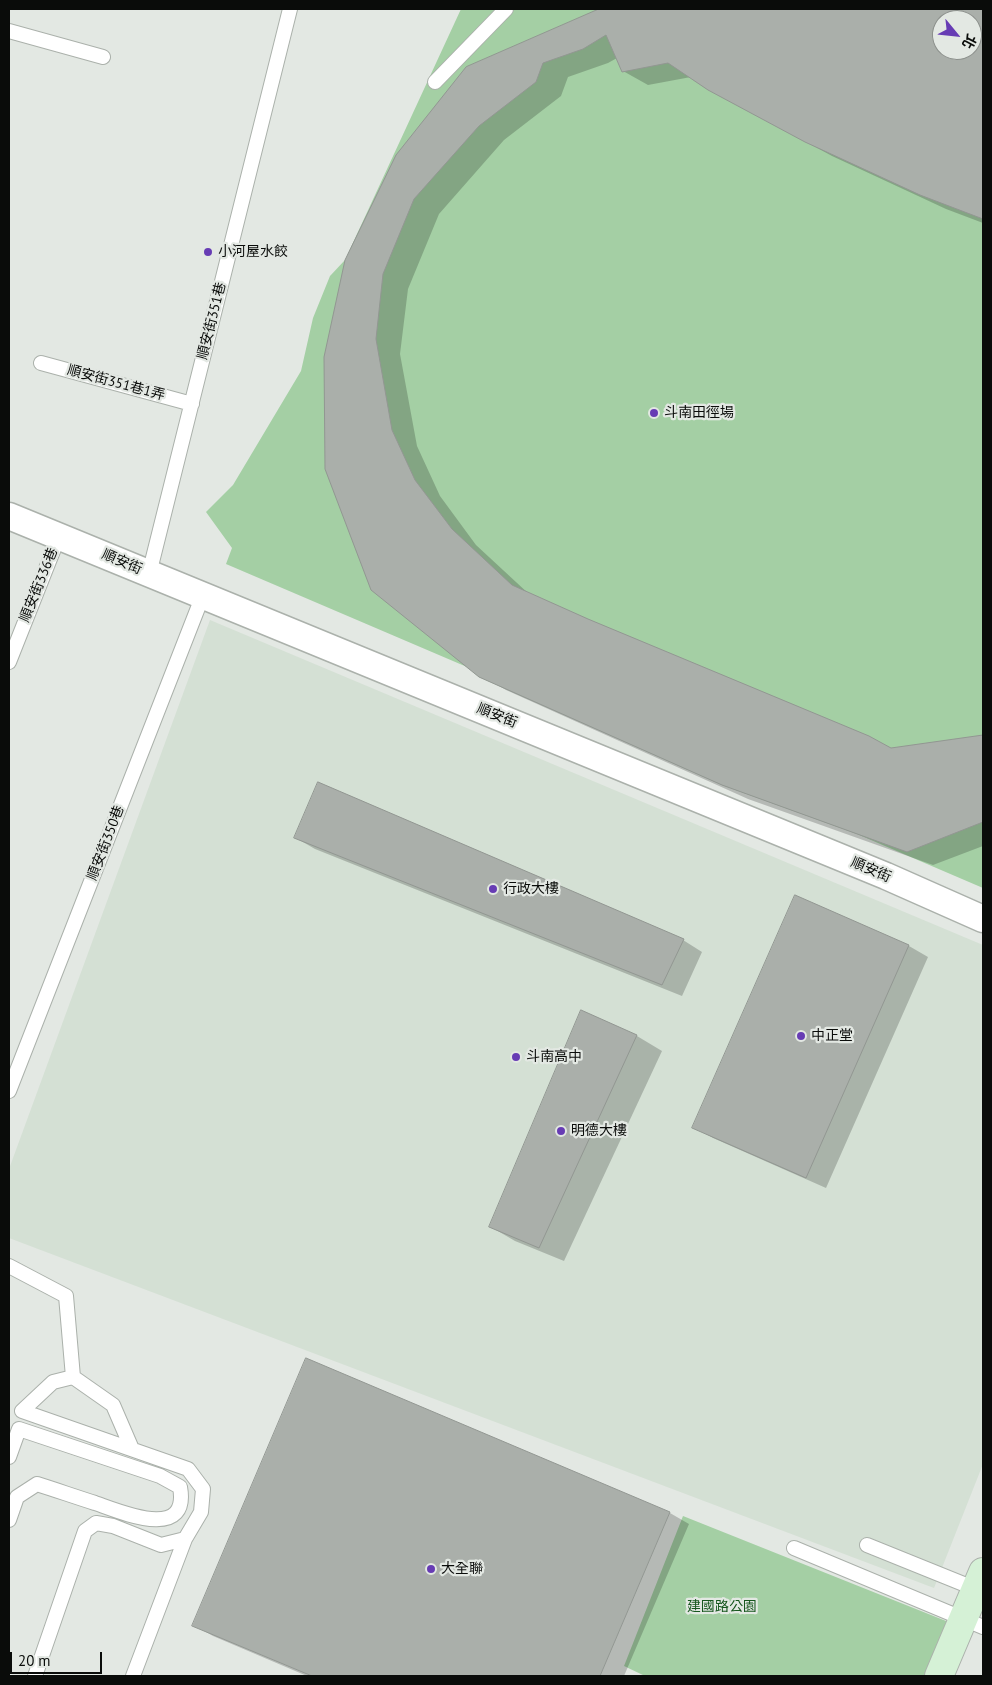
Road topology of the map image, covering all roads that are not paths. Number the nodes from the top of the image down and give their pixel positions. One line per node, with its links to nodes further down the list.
1 (290, 9): 7 (lane, 順安街351巷)
2 (506, 9): 5 (lane)
3 (9, 31): 4 (lane)
4 (103, 57)
5 (435, 82)
6 (41, 363): 7 (lane, 順安街351巷1弄)
7 (192, 404): 10 (lane, 順安街351巷)
8 (9, 516): 9 (street, 順安街)
9 (59, 536): 10 (street, 順安街); 12 (lane, 順安街336巷)
10 (149, 574): 11 (street, 順安街)
11 (203, 595): 13 (street, 順安街); 14 (lane, 順安街350巷)
12 (9, 662)
13 (983, 919)
14 (9, 1091)
15 (9, 1266): 16 (lane)
16 (73, 1377): 17 (lane); 17 (lane)
17 (132, 1449): 20 (lane)
18 (9, 1457): 19 (lane)
19 (9, 1520)
20 (186, 1539): 25 (lane); 26 (lane)
21 (867, 1545): 23 (lane)
22 (794, 1548): 24 (lane)
23 (980, 1580): 24 (street)
24 (973, 1623): 27 (street)
25 (35, 1676)
26 (133, 1676)
27 (940, 1676)

